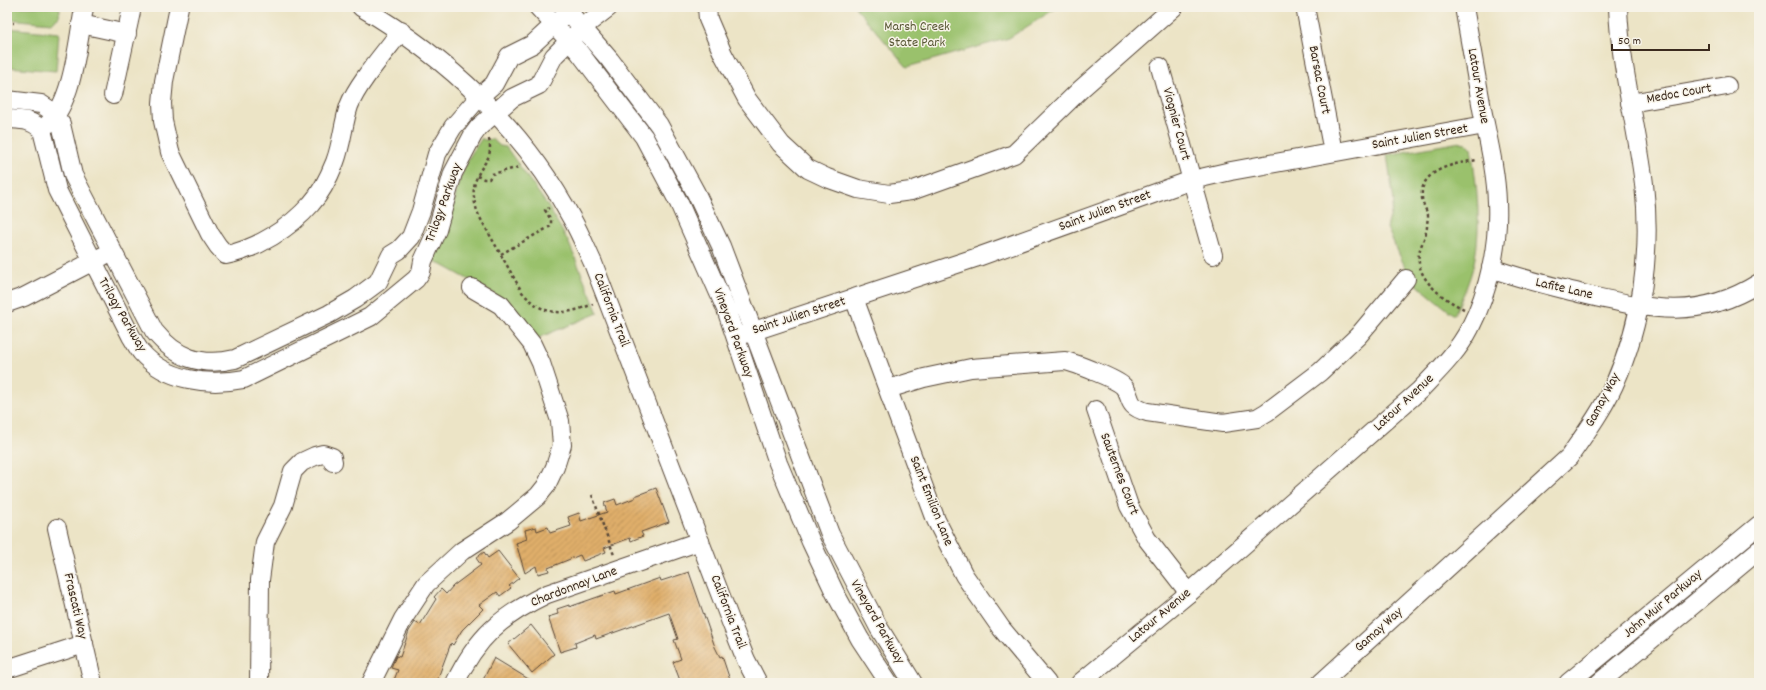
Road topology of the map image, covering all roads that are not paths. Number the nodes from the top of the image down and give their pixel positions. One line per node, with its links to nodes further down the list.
1 (179, 7): 14 (street)
2 (361, 7): 14 (street, California Trail)
3 (538, 7): 12 (street, Vineyard Parkway)
4 (609, 7): 13 (street, Trilogy Parkway)
5 (1174, 7): 10 (street)
6 (1305, 7): 28 (street, Barsac Court)
7 (1464, 7): 26 (street, Latour Avenue)
8 (1618, 7): 22 (street, Gamay Way)
9 (568, 9): 12 (street, Trilogy Parkway); 13 (street, Vineyard Parkway)
10 (705, 11)
11 (131, 12): 15 (street)
12 (555, 25): 16 (street, Vineyard Parkway); 20 (street, Trilogy Parkway)
13 (583, 27): 16 (street, Trilogy Parkway); 42 (street, Vineyard Parkway)
14 (401, 31): 20 (street, California Trail)
15 (125, 40): 19 (street); 24 (street)
16 (569, 41): 23 (street, Trilogy Parkway); 43 (street, Vineyard Parkway)
17 (1160, 67): 29 (street, Viognier Court)
18 (1727, 86): 22 (street, Medoc Court)
19 (112, 95)
20 (479, 97): 23 (street, California Trail); 34 (street, Trilogy Parkway)
21 (7, 100): 24 (street, Trilogy Parkway)
22 (1630, 103): 41 (street, Gamay Way)
23 (495, 114): 38 (street, Trilogy Parkway); 49 (street, California Trail)
24 (56, 117): 27 (street); 30 (street, Trilogy Parkway)
25 (7, 119): 27 (street)
26 (1485, 125): 28 (street, Saint Julien Street); 33 (street, Latour Avenue)
27 (42, 130): 32 (street, Trilogy Parkway)
28 (1333, 152): 29 (street, Saint Julien Street)
29 (1192, 180): 31 (street, Viognier Court); 39 (street, Saint Julien Street)
30 (111, 252): 32 (street); 34 (street, Trilogy Parkway)
31 (1213, 255)
32 (92, 262): 38 (street, Trilogy Parkway); 40 (street)
33 (1491, 268): 41 (street, Lafite Lane); 51 (street, Latour Avenue)
34 (384, 269): 38 (street)
35 (1406, 278): 44 (street)
36 (1759, 283): 41 (street, Lafite Lane)
37 (472, 288): 56 (street)
38 (404, 290)
39 (854, 298): 42 (street, Saint Julien Street); 44 (street, Saint Emilion Lane)
40 (7, 303)
41 (1639, 307): 63 (street, Gamay Way)
42 (753, 331): 43 (street, Saint Julien Street); 60 (street, Vineyard Parkway)
43 (736, 337): 59 (street, Vineyard Parkway)
44 (888, 389): 61 (street, Saint Emilion Lane)
45 (1096, 410): 51 (street, Sauternes Court)
46 (333, 462): 55 (street)
47 (1759, 524): 64 (street, John Muir Parkway)
48 (57, 528): 52 (street, Frascati Way)
49 (700, 541): 57 (street, Chardonnay Lane); 58 (street, California Trail)
50 (1759, 550): 65 (street, John Muir Parkway)
51 (1190, 593): 62 (street, Latour Avenue)
52 (84, 644): 53 (street); 54 (street, Frascati Way)
53 (7, 669)
54 (93, 683)
55 (259, 683)
56 (371, 683)
57 (456, 683)
58 (758, 683)
59 (889, 683)
60 (913, 683)
61 (1047, 683)
62 (1080, 683)
63 (1321, 683)
64 (1568, 683)
65 (1600, 683)

